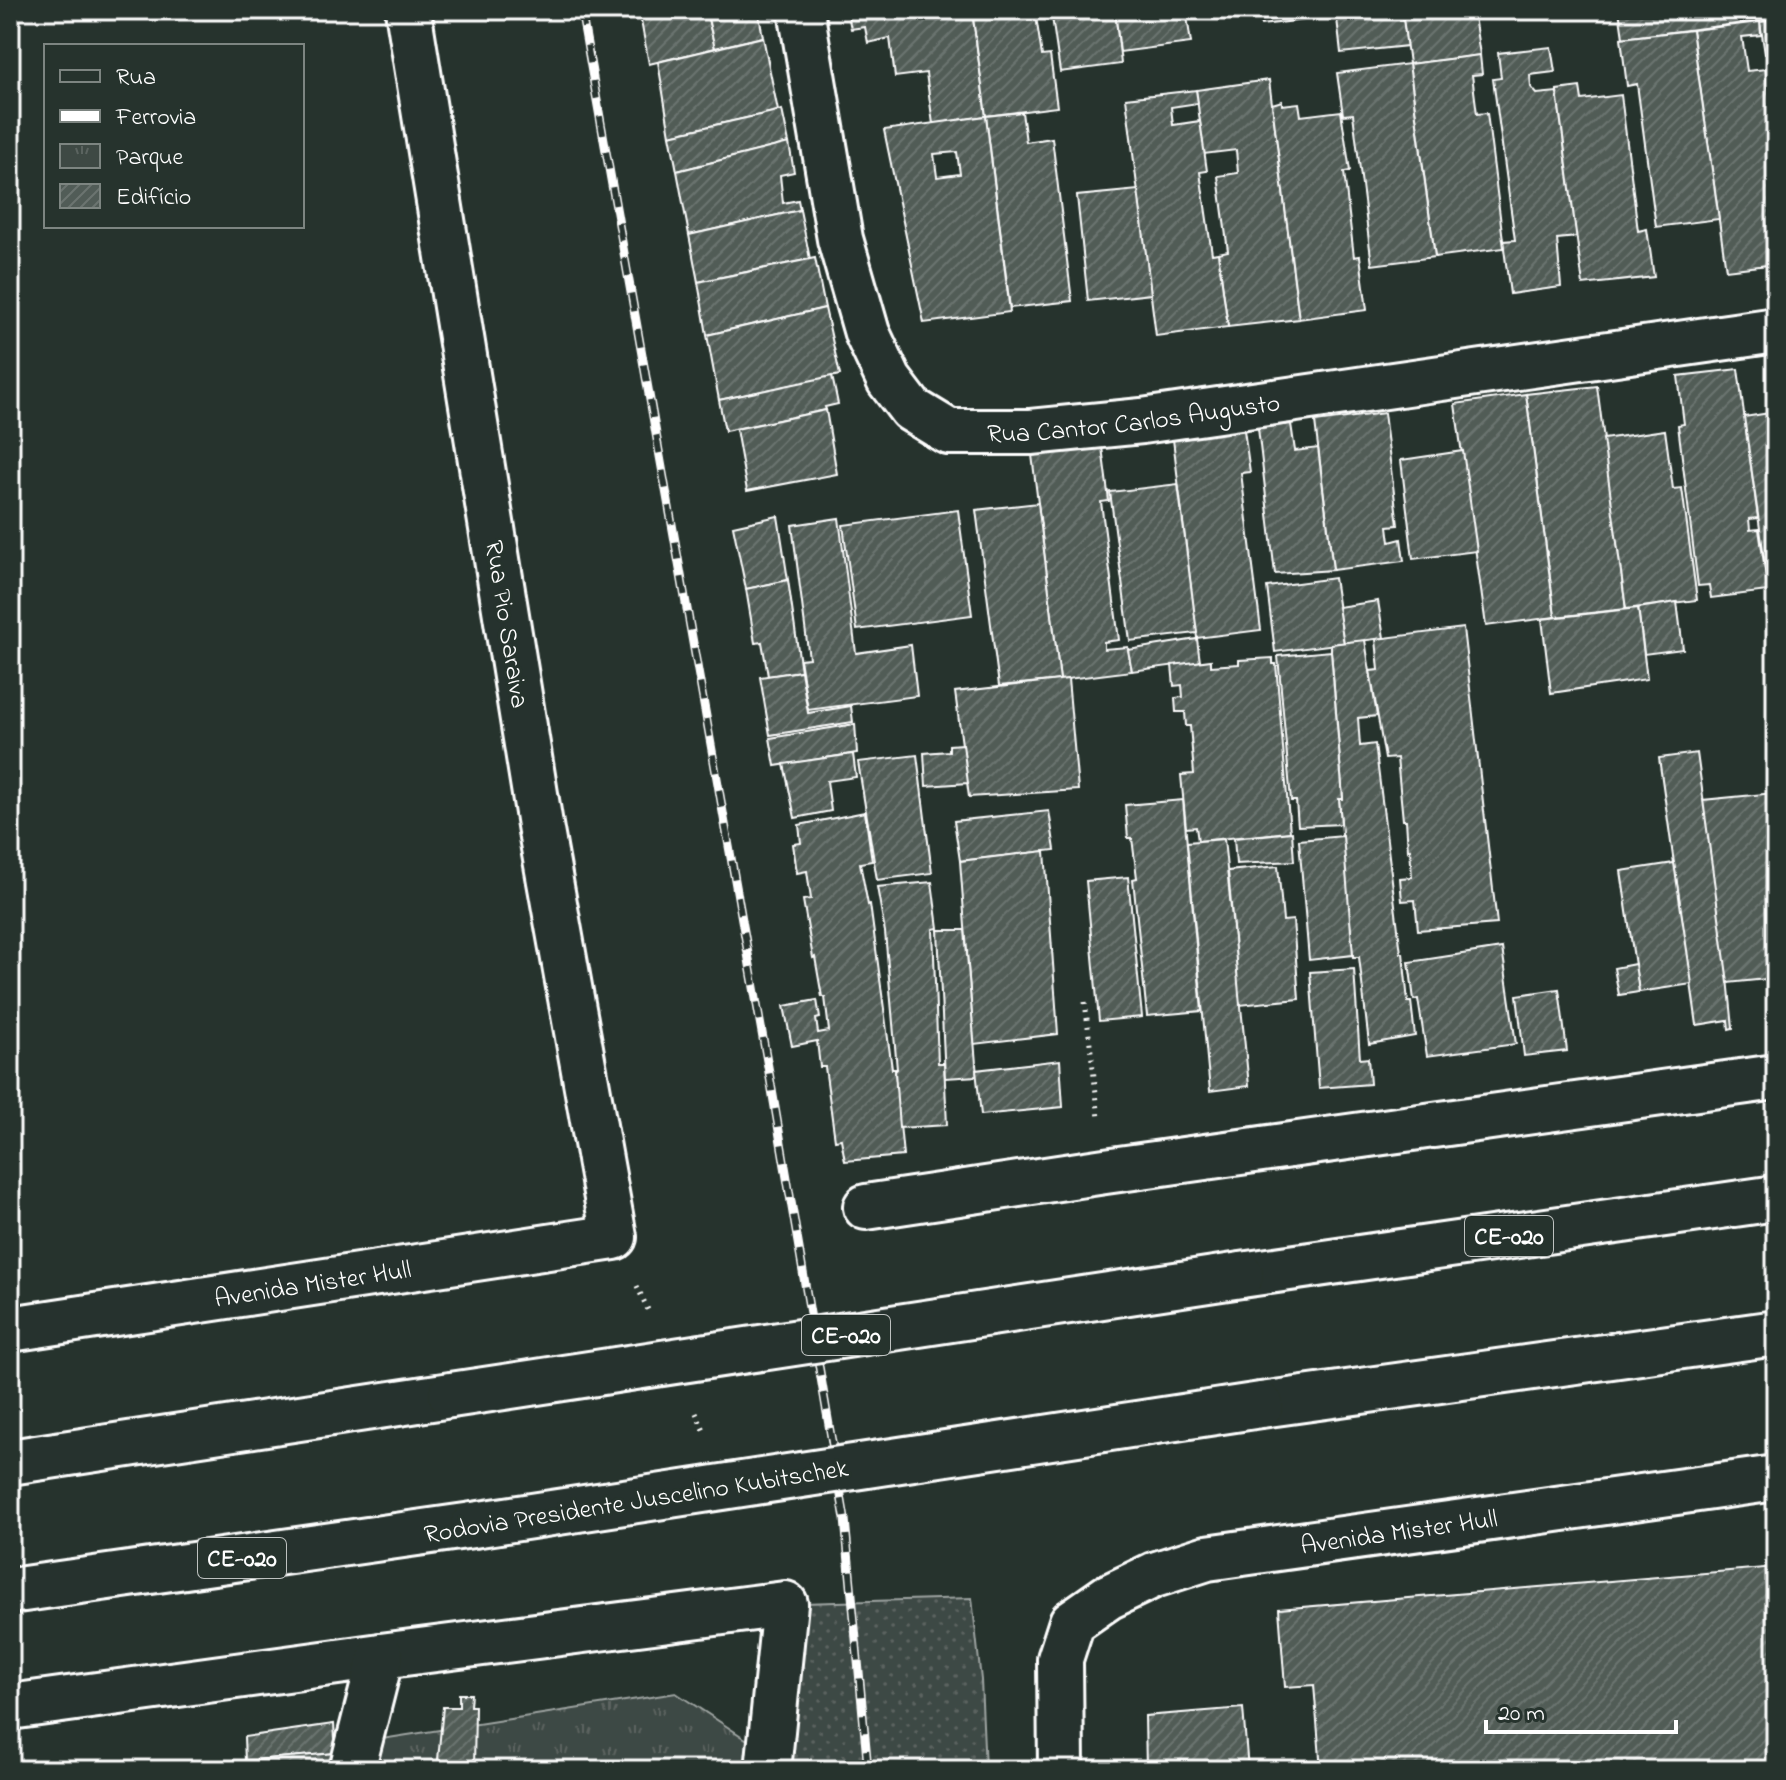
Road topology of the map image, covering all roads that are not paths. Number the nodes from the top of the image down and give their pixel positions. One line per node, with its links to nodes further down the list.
1 (408, 10): 7 (main road, Rua Pio Saraiva)
2 (801, 10): 3 (main road, Rua Cantor Carlos Augusto)
3 (1776, 330)
4 (1776, 1077): 6 (main road)
5 (1776, 1198): 10 (main road, CE-020, bridge)
6 (866, 1207)
7 (614, 1237): 8 (main road, Avenida Mister Hull)
8 (10, 1329)
9 (1776, 1333): 12 (main road, Rodovia Presidente Juscelino Kubitschek / CE-020, bridge)
10 (10, 1462)
11 (1776, 1478): 17 (main road, Avenida Mister Hull)
12 (10, 1591)
13 (381, 1656): 14 (main road); 15 (main road); 16 (main road)
14 (10, 1707)
15 (352, 1770)
16 (768, 1770)
17 (1061, 1770)

